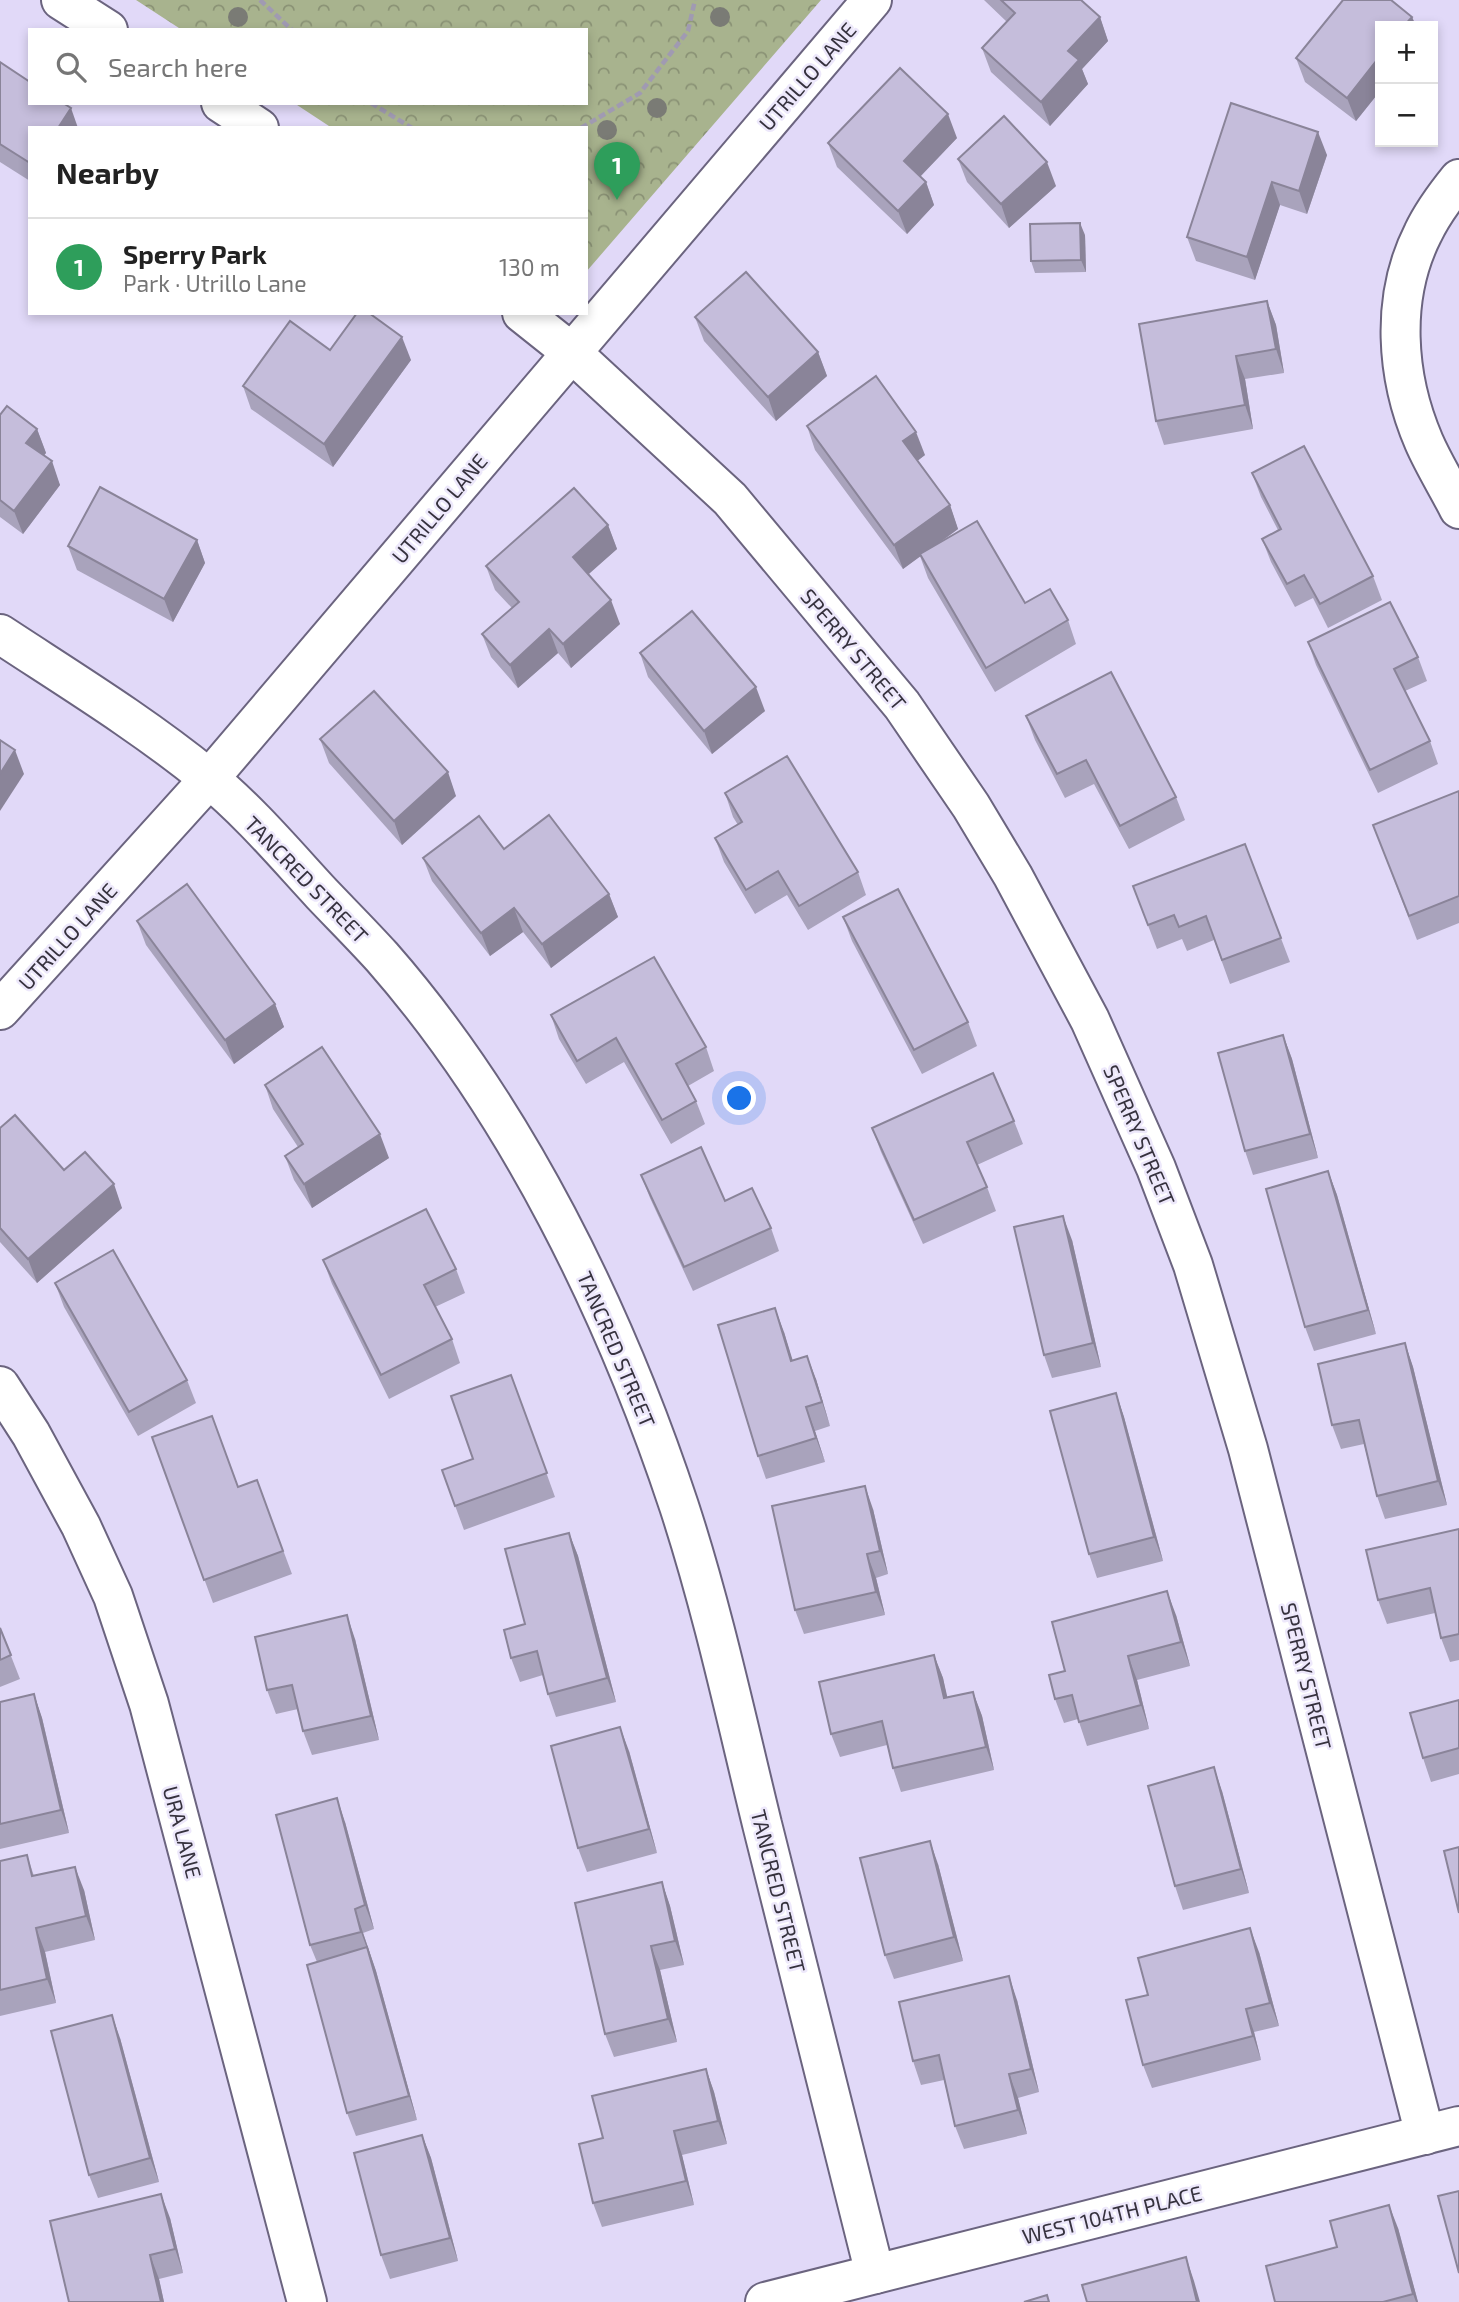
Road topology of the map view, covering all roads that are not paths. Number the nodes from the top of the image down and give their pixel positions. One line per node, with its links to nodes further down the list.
1 (61, 0): 3 (street)
2 (872, 0): 8 (street, UTRILLO LANE)
3 (105, 28)
4 (224, 105): 5 (street)
5 (256, 126)
6 (1459, 179): 9 (street)
7 (525, 315): 8 (street, SPERRY STREET)
8 (571, 352): 11 (street, UTRILLO LANE); 14 (street, SPERRY STREET)
9 (1459, 509)
10 (0, 634): 11 (street, TANCRED STREET)
11 (209, 779): 12 (street, UTRILLO LANE); 15 (street, TANCRED STREET)
12 (0, 1010)
13 (0, 1386): 16 (street, URA LANE)
14 (1442, 2130): 15 (street, WEST 104TH PLACE)
15 (875, 2274): 17 (street, WEST 104TH PLACE)
16 (307, 2302)
17 (765, 2302)

